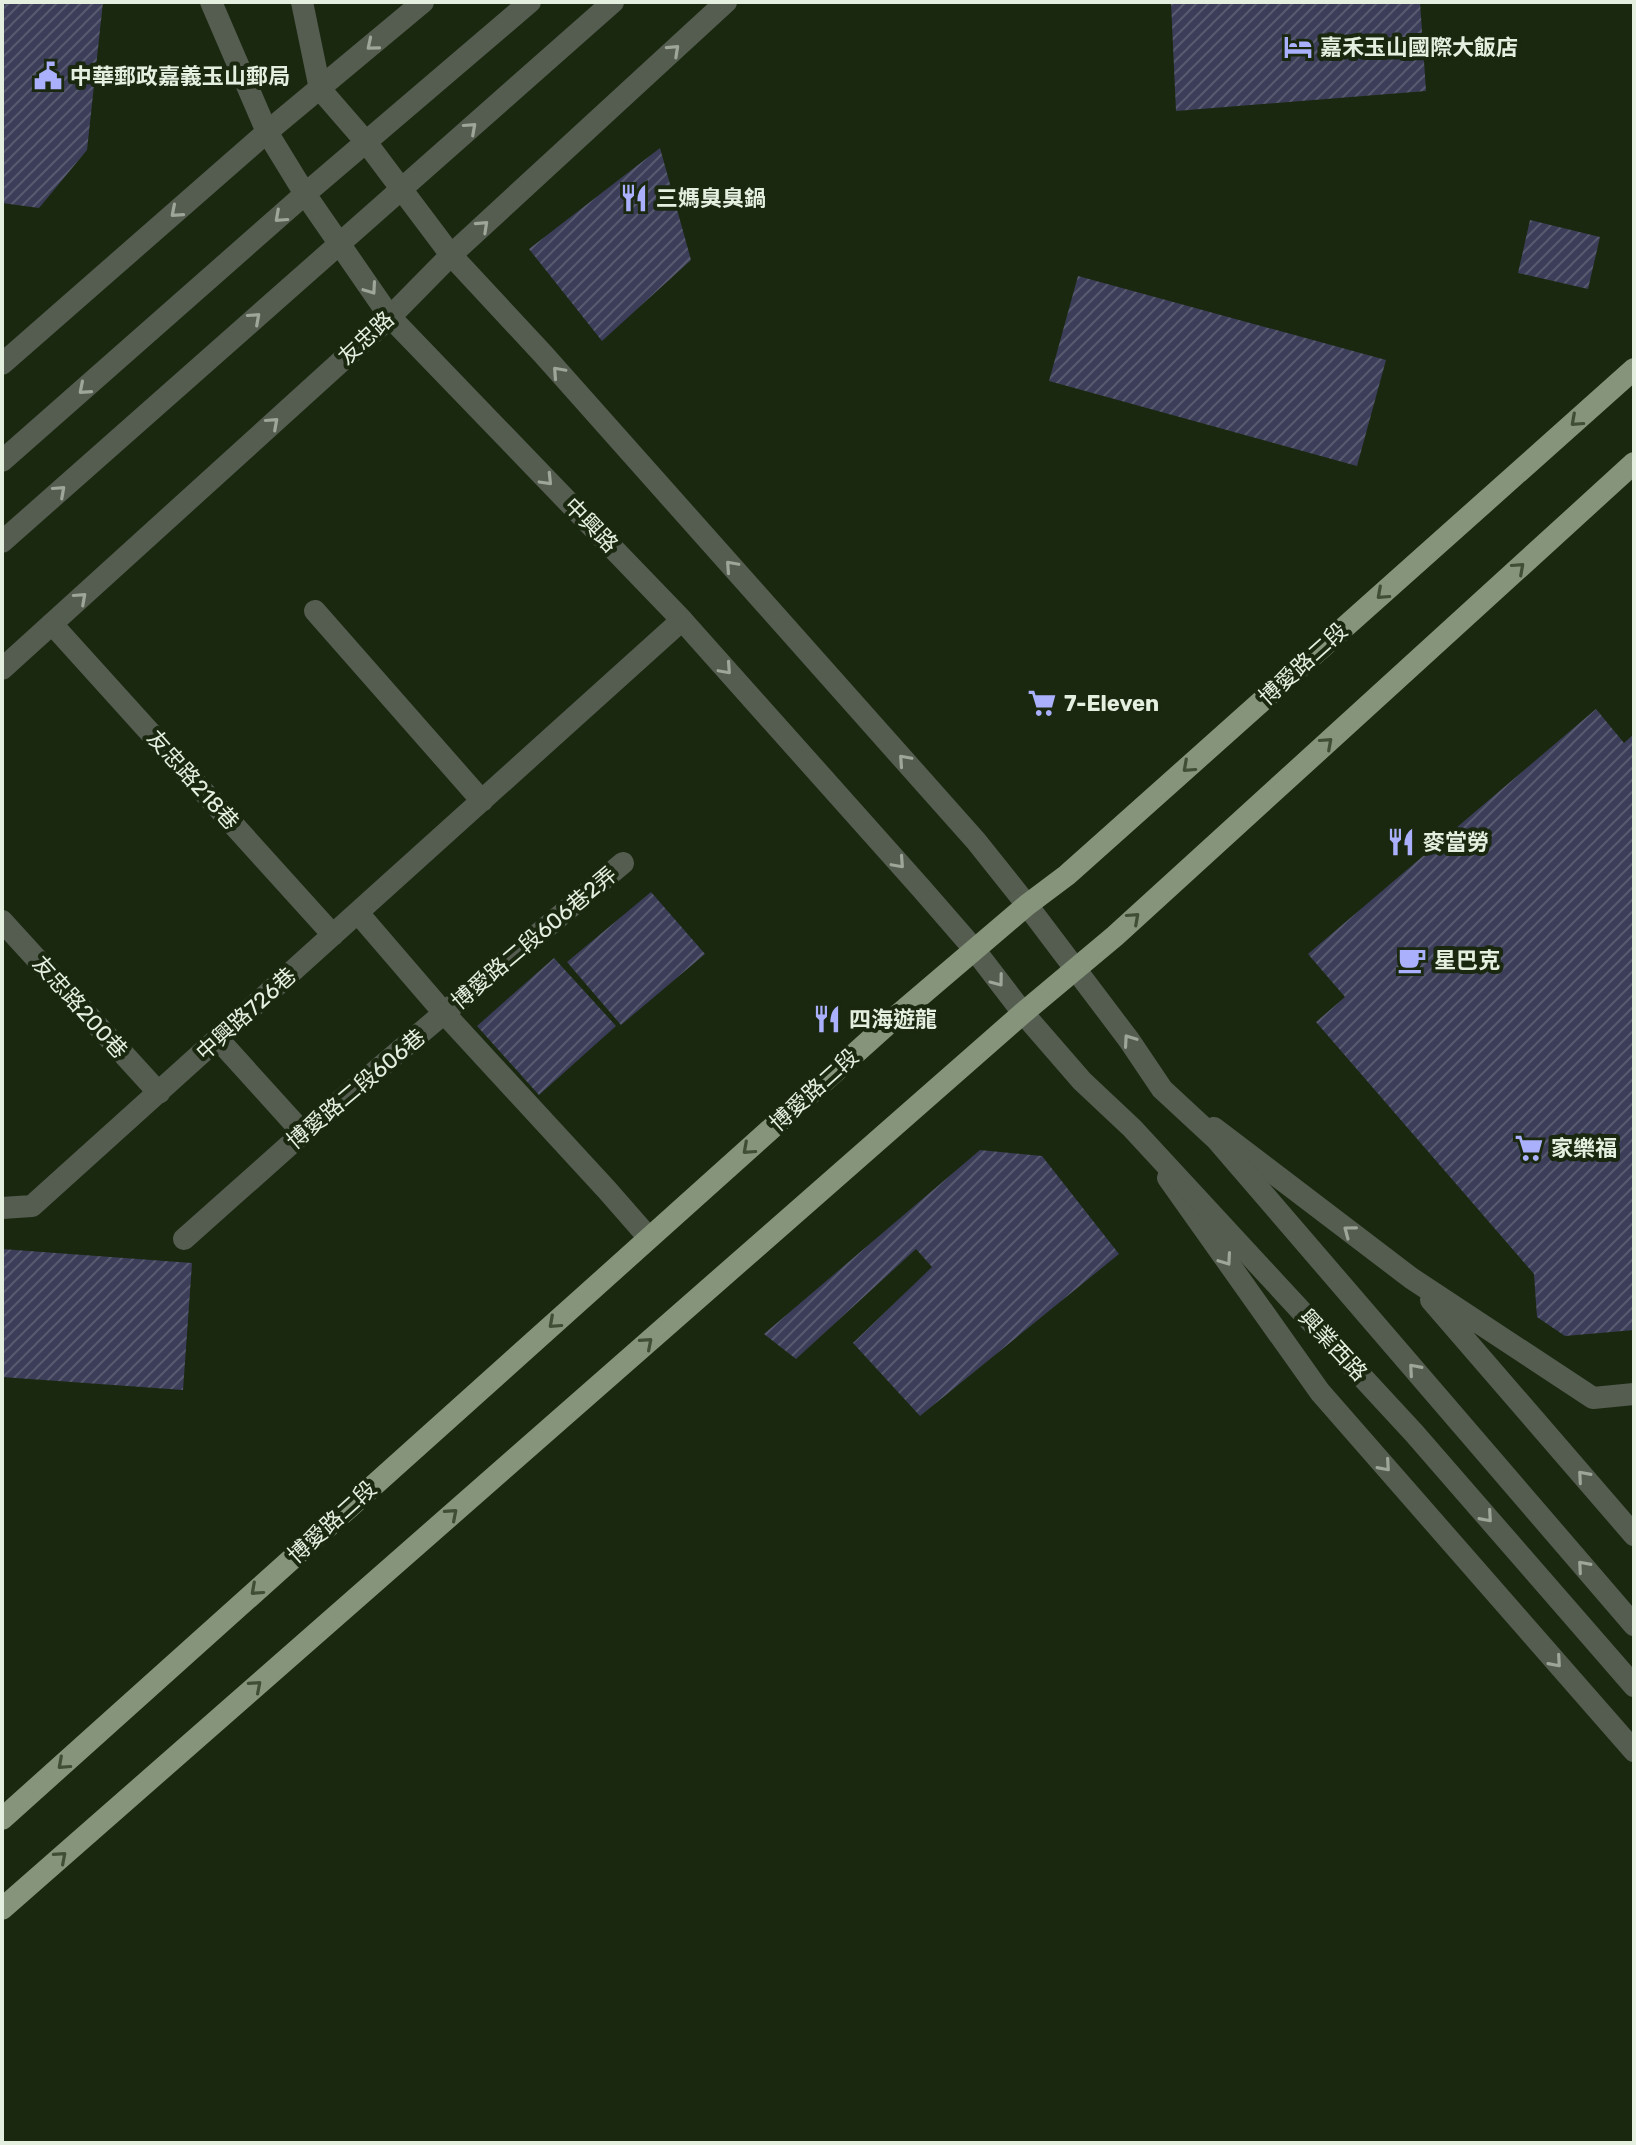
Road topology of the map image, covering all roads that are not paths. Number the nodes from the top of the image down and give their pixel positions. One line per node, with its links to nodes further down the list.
1 (211, 2): 8 (street, 中興路)
2 (302, 2): 7 (street)
3 (423, 2): 7 (street, one-way to 7)
4 (530, 2): 9 (street)
5 (613, 2): 10 (street, one-way to 5)
6 (726, 2): 13 (street, 友忠路, one-way to 6)
7 (320, 89): 8 (street); 9 (street)
8 (267, 132): 11 (street, 中興路); 15 (street, one-way to 15)
9 (366, 142): 10 (street); 11 (street)
10 (401, 190): 12 (street); 13 (street)
11 (305, 194): 12 (street, 中興路); 17 (street, one-way to 17)
12 (339, 244): 14 (street, 中興路, one-way to 14); 19 (street, one-way to 12)
13 (451, 255): 14 (street, 友忠路); 26 (street, one-way to 13)
14 (390, 317): 21 (street, 中興路, one-way to 21); 22 (street, 友忠路, one-way to 14)
15 (2, 364)
16 (1634, 369): 26 (main road, 博愛路二段, one-way to 26)
17 (2, 461)
18 (1634, 463): 31 (main road, one-way to 18)
19 (2, 542)
20 (315, 611): 24 (street)
21 (682, 620): 24 (street, 中興路726巷); 30 (street, 中興路, one-way to 30)
22 (52, 624): 23 (street, 友忠路); 29 (street, 友忠路218巷)
23 (2, 669)
24 (482, 801): 27 (street, 中興路726巷)
25 (623, 863): 32 (street, 博愛路二段606巷2弄)
26 (1027, 905): 30 (main road, 博愛路二段); 31 (street)
27 (358, 913): 29 (street, 中興路726巷); 32 (street)
28 (2, 921): 36 (street, 友忠路200巷)
29 (333, 935): 34 (street, 中興路726巷)
30 (974, 949): 33 (street, 中興路, one-way to 33); 40 (main road, 博愛路二段, one-way to 40)
31 (1075, 968): 33 (main road); 35 (street, 興業西路, one-way to 31)
32 (444, 1013): 38 (street, 博愛路二段606巷); 40 (street, 博愛路二段606巷)
33 (1023, 1013): 37 (street, 興業西路); 49 (main road, one-way to 33)
34 (218, 1039): 36 (street, 中興路726巷); 38 (street)
35 (1162, 1089): 42 (street, one-way to 35); 45 (street, 興業西路, one-way to 35)
36 (159, 1093): 39 (street, 中興路726巷)
37 (1132, 1128): 46 (street, 興業西路, one-way to 46); 47 (street, one-way to 47)
38 (303, 1133): 41 (street, 博愛路二段606巷)
39 (2, 1208)
40 (649, 1238): 48 (main road, 博愛路二段, one-way to 48)
41 (184, 1239)
42 (1411, 1278): 43 (street); 44 (street, one-way to 42)
43 (1634, 1394)
44 (1634, 1535)
45 (1634, 1625)
46 (1634, 1686)
47 (1634, 1751)
48 (2, 1819)
49 (2, 1909)

